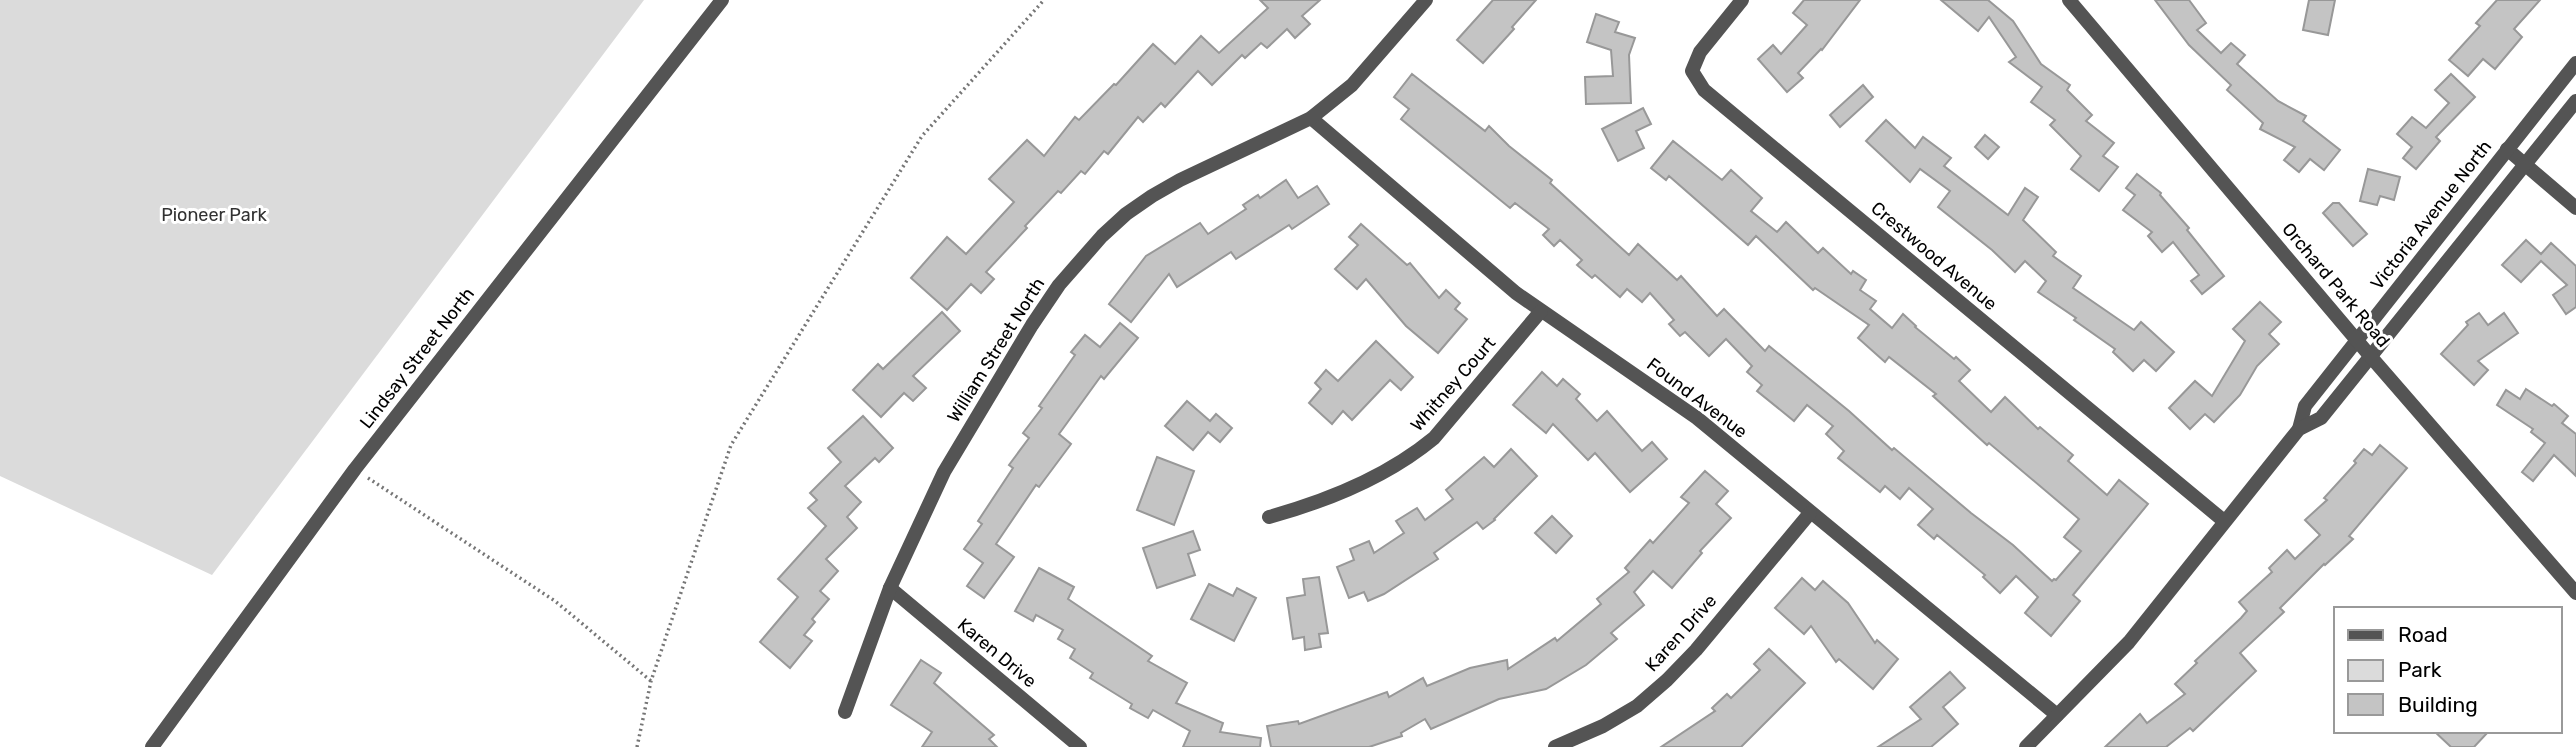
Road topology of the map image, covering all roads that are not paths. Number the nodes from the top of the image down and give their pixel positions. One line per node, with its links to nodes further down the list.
1 (722, 0): 22 (street, Lindsay Street North)
2 (1426, 0): 7 (street, William Street North)
3 (1742, 0): 17 (street, Crestwood Avenue)
4 (2069, 0): 12 (street, Orchard Park Road)
5 (2576, 63): 8 (street, Victoria Avenue North)
6 (2576, 101): 9 (street, Victoria Avenue North)
7 (1311, 118): 11 (street, Found Avenue); 18 (street, William Street North)
8 (2507, 149): 9 (street); 12 (street, Victoria Avenue North)
9 (2524, 166): 10 (street); 13 (street, Victoria Avenue North)
10 (2576, 208)
11 (1541, 312): 15 (street, Found Avenue); 16 (street, Whitney Court)
12 (2358, 340): 13 (street, Orchard Park Road); 14 (street, Victoria Avenue North)
13 (2371, 357): 14 (street, Victoria Avenue North); 19 (street, Orchard Park Road)
14 (2299, 429): 17 (street, Victoria Avenue North)
15 (1810, 513): 21 (street, Found Avenue); 24 (street, Karen Drive)
16 (1269, 517)
17 (2224, 522): 21 (street, Victoria Avenue North)
18 (890, 588): 20 (street, William Street North); 23 (street, Karen Drive)
19 (2576, 593)
20 (845, 712)
21 (2057, 715): 25 (street, Victoria Avenue North)
22 (152, 747)
23 (1080, 747)
24 (1555, 747)
25 (2026, 747)

